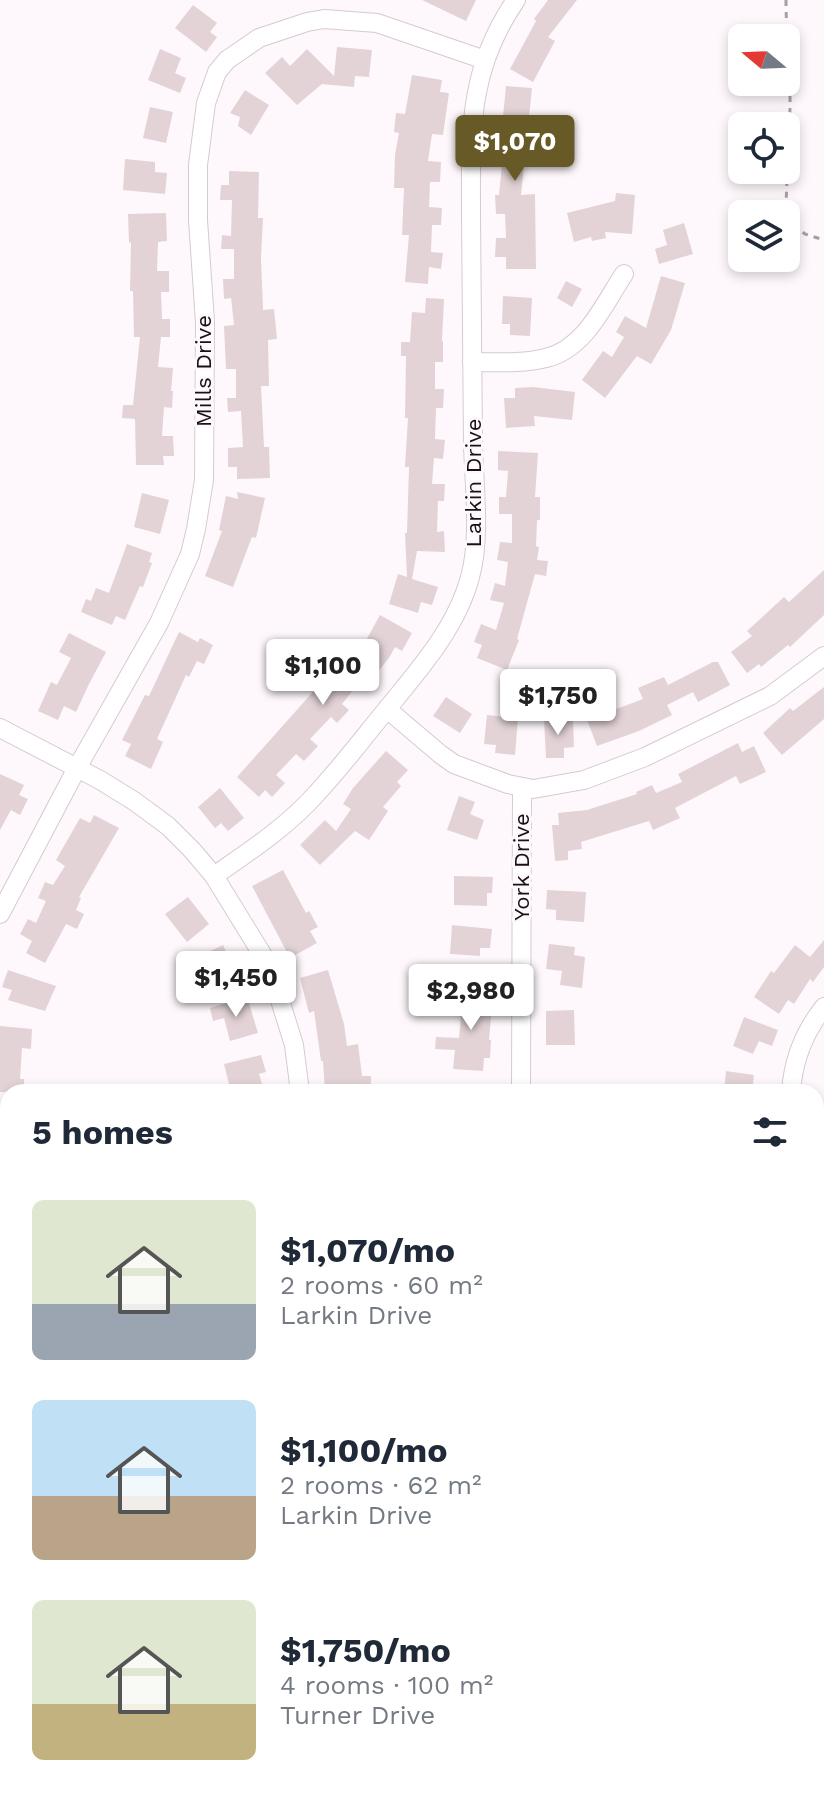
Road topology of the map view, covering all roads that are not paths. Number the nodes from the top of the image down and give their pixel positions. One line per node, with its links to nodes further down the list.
1 (322, 0): 3 (street)
2 (516, 0): 4 (street, Larkin Drive)
3 (324, 19): 4 (street, Mills Drive); 10 (street, Mills Drive)
4 (485, 60): 6 (street, Larkin Drive)
5 (624, 274): 6 (street)
6 (472, 362): 8 (street, Larkin Drive)
7 (824, 656): 11 (street)
8 (387, 709): 11 (street); 12 (street, Larkin Drive)
9 (0, 728): 10 (street)
10 (77, 768): 12 (street); 13 (street, Mills Drive)
11 (522, 787): 16 (street, York Drive)
12 (214, 876): 15 (street)
13 (0, 914)
14 (824, 1007): 17 (street)
15 (299, 1084)
16 (521, 1084)
17 (792, 1084)

